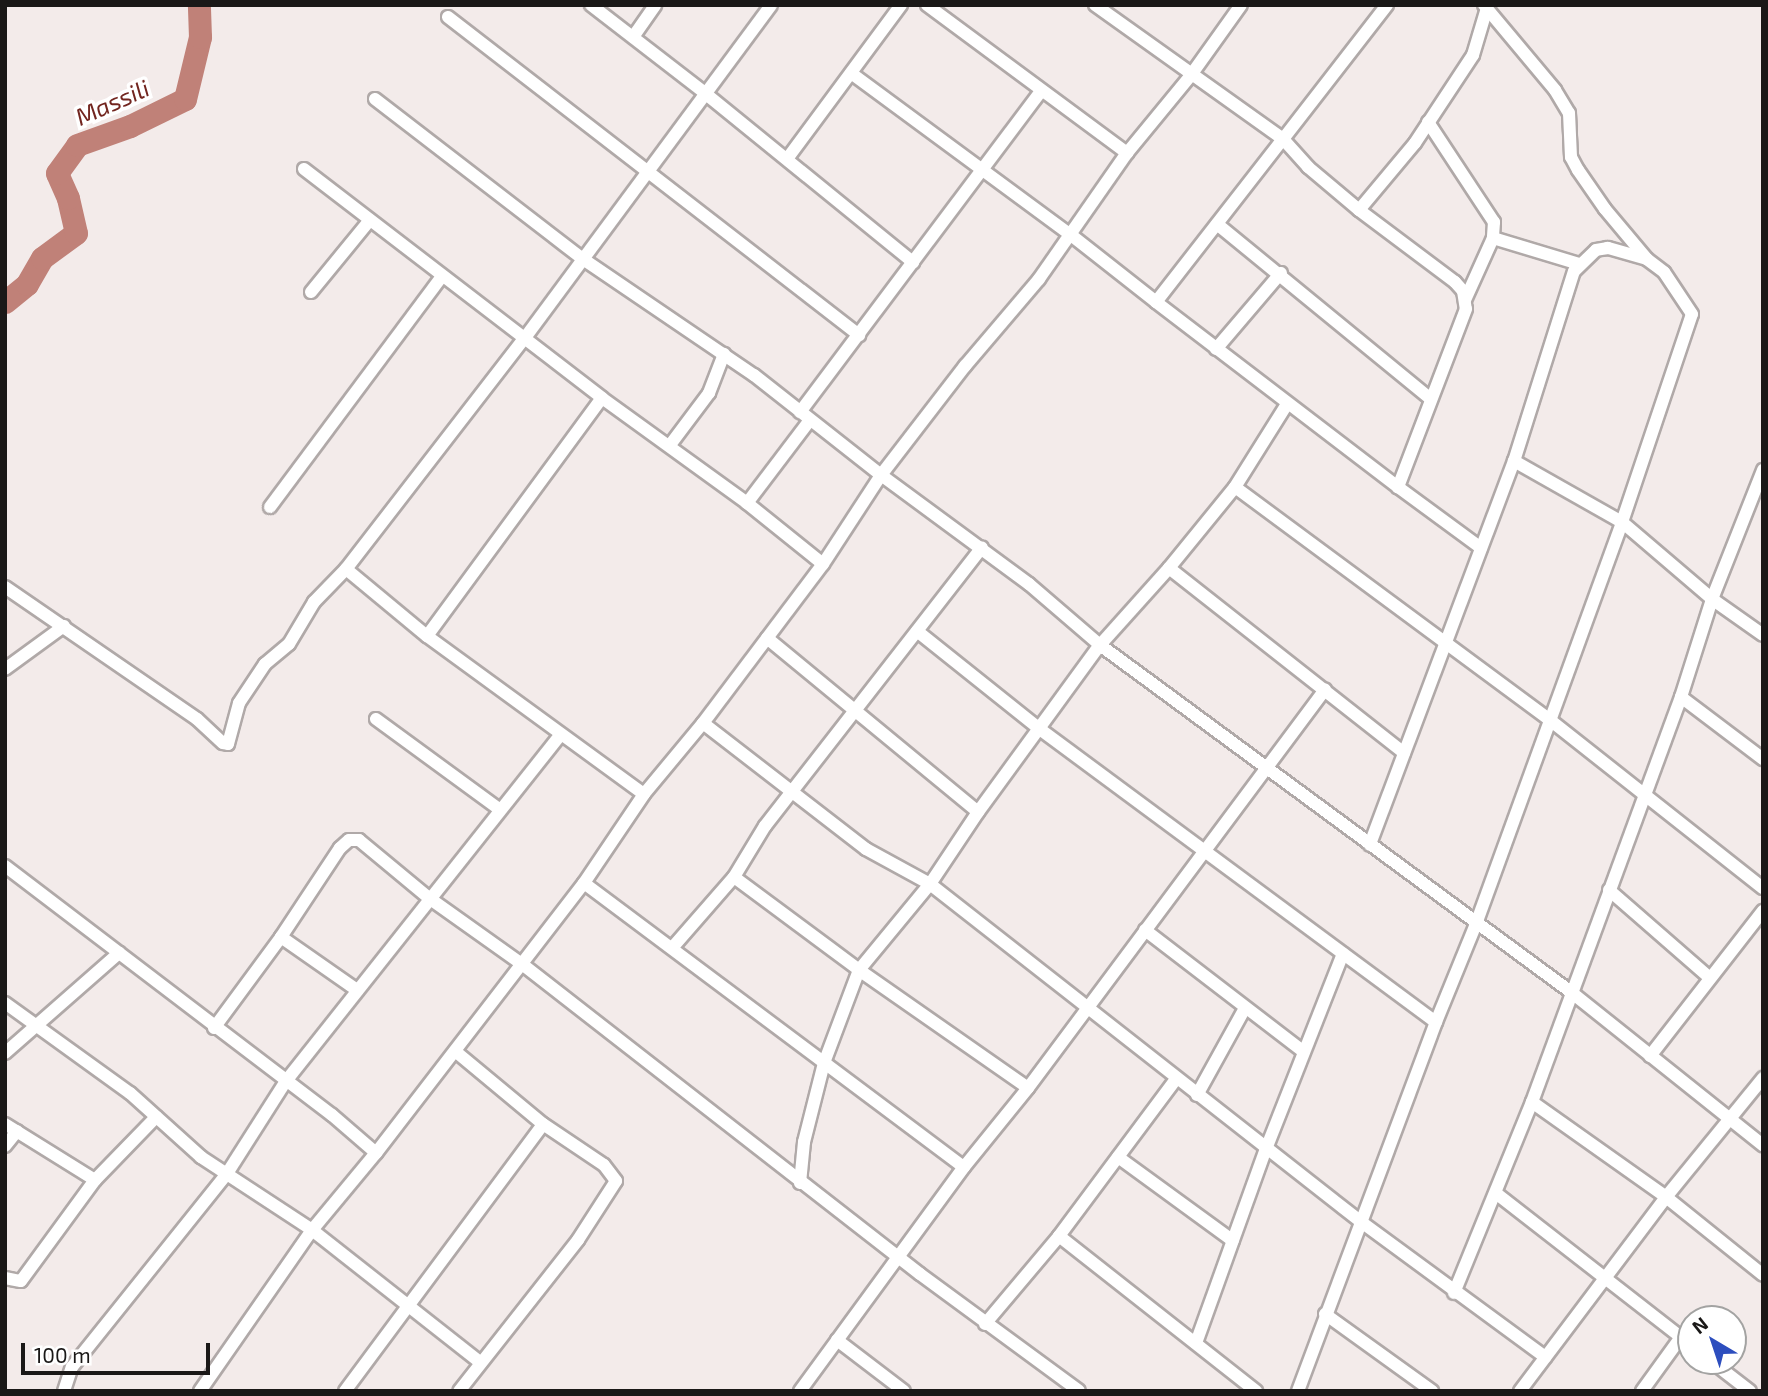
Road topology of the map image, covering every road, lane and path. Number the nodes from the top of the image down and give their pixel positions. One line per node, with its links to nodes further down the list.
1 (591, 5): 11 (street)
2 (655, 5): 11 (street)
3 (771, 5): 15 (street)
4 (901, 5): 12 (street)
5 (927, 5): 14 (street)
6 (1241, 5): 13 (street)
7 (1387, 5): 18 (street)
8 (1486, 7): 17 (street); 30 (street)
9 (1104, 8): 13 (street)
10 (449, 18): 23 (street)
11 (632, 37): 15 (street)
12 (851, 73): 20 (street); 22 (street)
13 (1191, 75): 18 (street); 19 (street)
14 (1041, 91): 19 (street); 22 (street)
15 (706, 94): 20 (street); 23 (street)
16 (374, 99): 29 (street)
17 (1429, 122): 24 (street); 28 (street)
18 (1283, 139): 24 (street); 26 (street)
19 (1127, 153): 27 (street)
20 (787, 159): 31 (street)
21 (304, 169): 25 (street)
22 (984, 171): 27 (street); 31 (street)
23 (648, 172): 29 (street); 38 (street)
24 (1359, 211): 36 (street)
25 (370, 220): 34 (street); 35 (street)
26 (1217, 224): 33 (street); 37 (street)
27 (1071, 235): 37 (street); 49 (street)
28 (1493, 238): 32 (street); 36 (street)
29 (583, 259): 39 (street); 41 (street)
30 (1647, 259): 32 (street); 54 (street)
31 (913, 262): 38 (street)
32 (1579, 264): 47 (street)
33 (1280, 273): 40 (street); 43 (street)
34 (442, 276): 39 (street); 53 (street)
35 (311, 292)
36 (1465, 300): 43 (street)
37 (1156, 302): 40 (street)
38 (859, 335): 45 (street)
39 (524, 339): 42 (street); 59 (street)
40 (1216, 349): 44 (street)
41 (724, 354): 45 (street); 46 (street)
42 (602, 398): 46 (street); 65 (street)
43 (1431, 399): 51 (street)
44 (1287, 404): 50 (street); 51 (street)
45 (805, 416): 49 (street); 52 (street)
46 (670, 445): 52 (street)
47 (1514, 461): 54 (street); 56 (street)
48 (1763, 470): 61 (street)
49 (881, 475): 55 (street); 57 (street)
50 (1235, 487): 58 (street); 67 (street)
51 (1398, 487): 56 (street)
52 (747, 502): 57 (street)
53 (270, 507)
54 (1622, 522): 61 (street); 74 (street)
55 (982, 547): 63 (street); 68 (street)
56 (1481, 548): 67 (street)
57 (823, 564): 66 (street)
58 (1169, 568): 68 (street); 70 (street)
59 (346, 569): 62 (street); 65 (street)
60 (5, 587): 62 (street)
61 (1712, 599): 64 (street); 71 (street)
62 (64, 626): 69 (street)
63 (917, 631): 72 (street); 76 (street)
64 (1763, 635)
65 (426, 636): 77 (street)
66 (766, 639): 72 (street); 75 (street)
67 (1445, 644): 74 (street); 78 (street)
68 (1100, 645): 76 (street); 80 (street)
69 (5, 669)
70 (1325, 690): 78 (street); 80 (street)
71 (1681, 697): 79 (street); 83 (street)
72 (856, 710): 82 (street); 85 (street)
73 (376, 719): 84 (street)
74 (1550, 720): 83 (street); 96 (street)
75 (703, 723): 81 (street); 82 (street)
76 (1041, 730): 85 (street); 87 (street)
77 (560, 735): 81 (street); 84 (street)
78 (1404, 752): 86 (street)
79 (1763, 759)
80 (1265, 769): 86 (street); 87 (street)
81 (644, 794): 90 (street)
82 (792, 794): 89 (street); 91 (street)
83 (1643, 796): 92 (street); 93 (street)
84 (499, 809): 94 (street)
85 (978, 812): 91 (street)
86 (1370, 845): 96 (street)
87 (1203, 852): 97 (street); 101 (street)
88 (5, 866): 100 (street)
89 (734, 877): 99 (street); 103 (street)
90 (584, 883): 99 (street); 102 (street)
91 (930, 884): 103 (street); 109 (street)
92 (1763, 888)
93 (1609, 890): 104 (street); 106 (street)
94 (429, 898): 98 (street); 102 (street); 105 (street)
95 (1763, 911): 104 (street)
96 (1476, 924): 106 (street); 110 (street)
97 (1145, 930): 108 (street); 109 (street)
98 (281, 937): 105 (street); 112 (street)
99 (672, 948): 117 (street)
100 (119, 953): 111 (street); 112 (street)
101 (1343, 954): 110 (street); 114 (street)
102 (522, 964): 113 (street); 137 (street)
103 (859, 970): 117 (street); 121 (street)
104 (1710, 978): 116 (street)
105 (357, 990): 120 (street)
106 (1571, 992): 116 (street); 123 (street)
107 (5, 1003): 111 (street)
108 (1245, 1007): 114 (street); 122 (street)
109 (1087, 1010): 118 (street); 121 (street)
110 (1436, 1022): 140 (street)
111 (38, 1026): 115 (street); 124 (street)
112 (215, 1028): 120 (street)
113 (455, 1051): 127 (street); 132 (street)
114 (1304, 1052): 131 (street)
115 (5, 1054)
116 (1650, 1056): 125 (street)
117 (824, 1063): 134 (street); 137 (street)
118 (1176, 1079): 122 (street); 133 (street)
119 (1763, 1079): 125 (street)
120 (286, 1081): 132 (street); 135 (street)
121 (1028, 1088): 134 (street)
122 (1197, 1095): 131 (street)
123 (1532, 1102): 138 (street); 139 (street)
124 (156, 1117): 135 (street); 136 (street)
125 (1728, 1121): 129 (street); 139 (street)
126 (5, 1124): 128 (street)
127 (543, 1124): 149 (street); 157 (street)
128 (17, 1131): 130 (street); 136 (street)
129 (1763, 1145)
130 (5, 1146)
131 (1266, 1149): 140 (street); 143 (street)
132 (376, 1153): 141 (street)
133 (1118, 1157): 142 (street); 143 (street)
134 (964, 1167): 144 (street)
135 (228, 1172): 141 (street); 160 (street)
136 (95, 1180): 146 (street)
137 (800, 1183): 144 (street)
138 (1497, 1194): 147 (street); 148 (street)
139 (1666, 1197): 145 (street); 147 (street)
140 (1360, 1221): 148 (street); 150 (street)
141 (312, 1230): 149 (street); 161 (street)
142 (1059, 1236): 151 (street); 154 (street)
143 (1233, 1241): 154 (street)
144 (898, 1257): 151 (street); 153 (street)
145 (1763, 1275)
146 (5, 1278)
147 (1606, 1278): 152 (street); 156 (street)
148 (1454, 1293): 156 (street)
149 (411, 1306): 157 (street); 162 (street)
150 (1325, 1314): 168 (street); 169 (street)
151 (985, 1324): 159 (street)
152 (1677, 1334)
153 (838, 1340): 164 (street); 165 (street)
154 (1196, 1343): 167 (street)
155 (1677, 1351): 171 (street)
156 (1545, 1357): 170 (street)
157 (480, 1362): 163 (street)
158 (1729, 1375): 172 (street)
159 (1063, 1386): 166 (street)
160 (64, 1391)
161 (201, 1391)
162 (345, 1391)
163 (459, 1391)
164 (800, 1391)
165 (904, 1391)
166 (1079, 1391)
167 (1256, 1391)
168 (1298, 1391)
169 (1432, 1391)
170 (1520, 1391)
171 (1642, 1391)
172 (1750, 1391)

